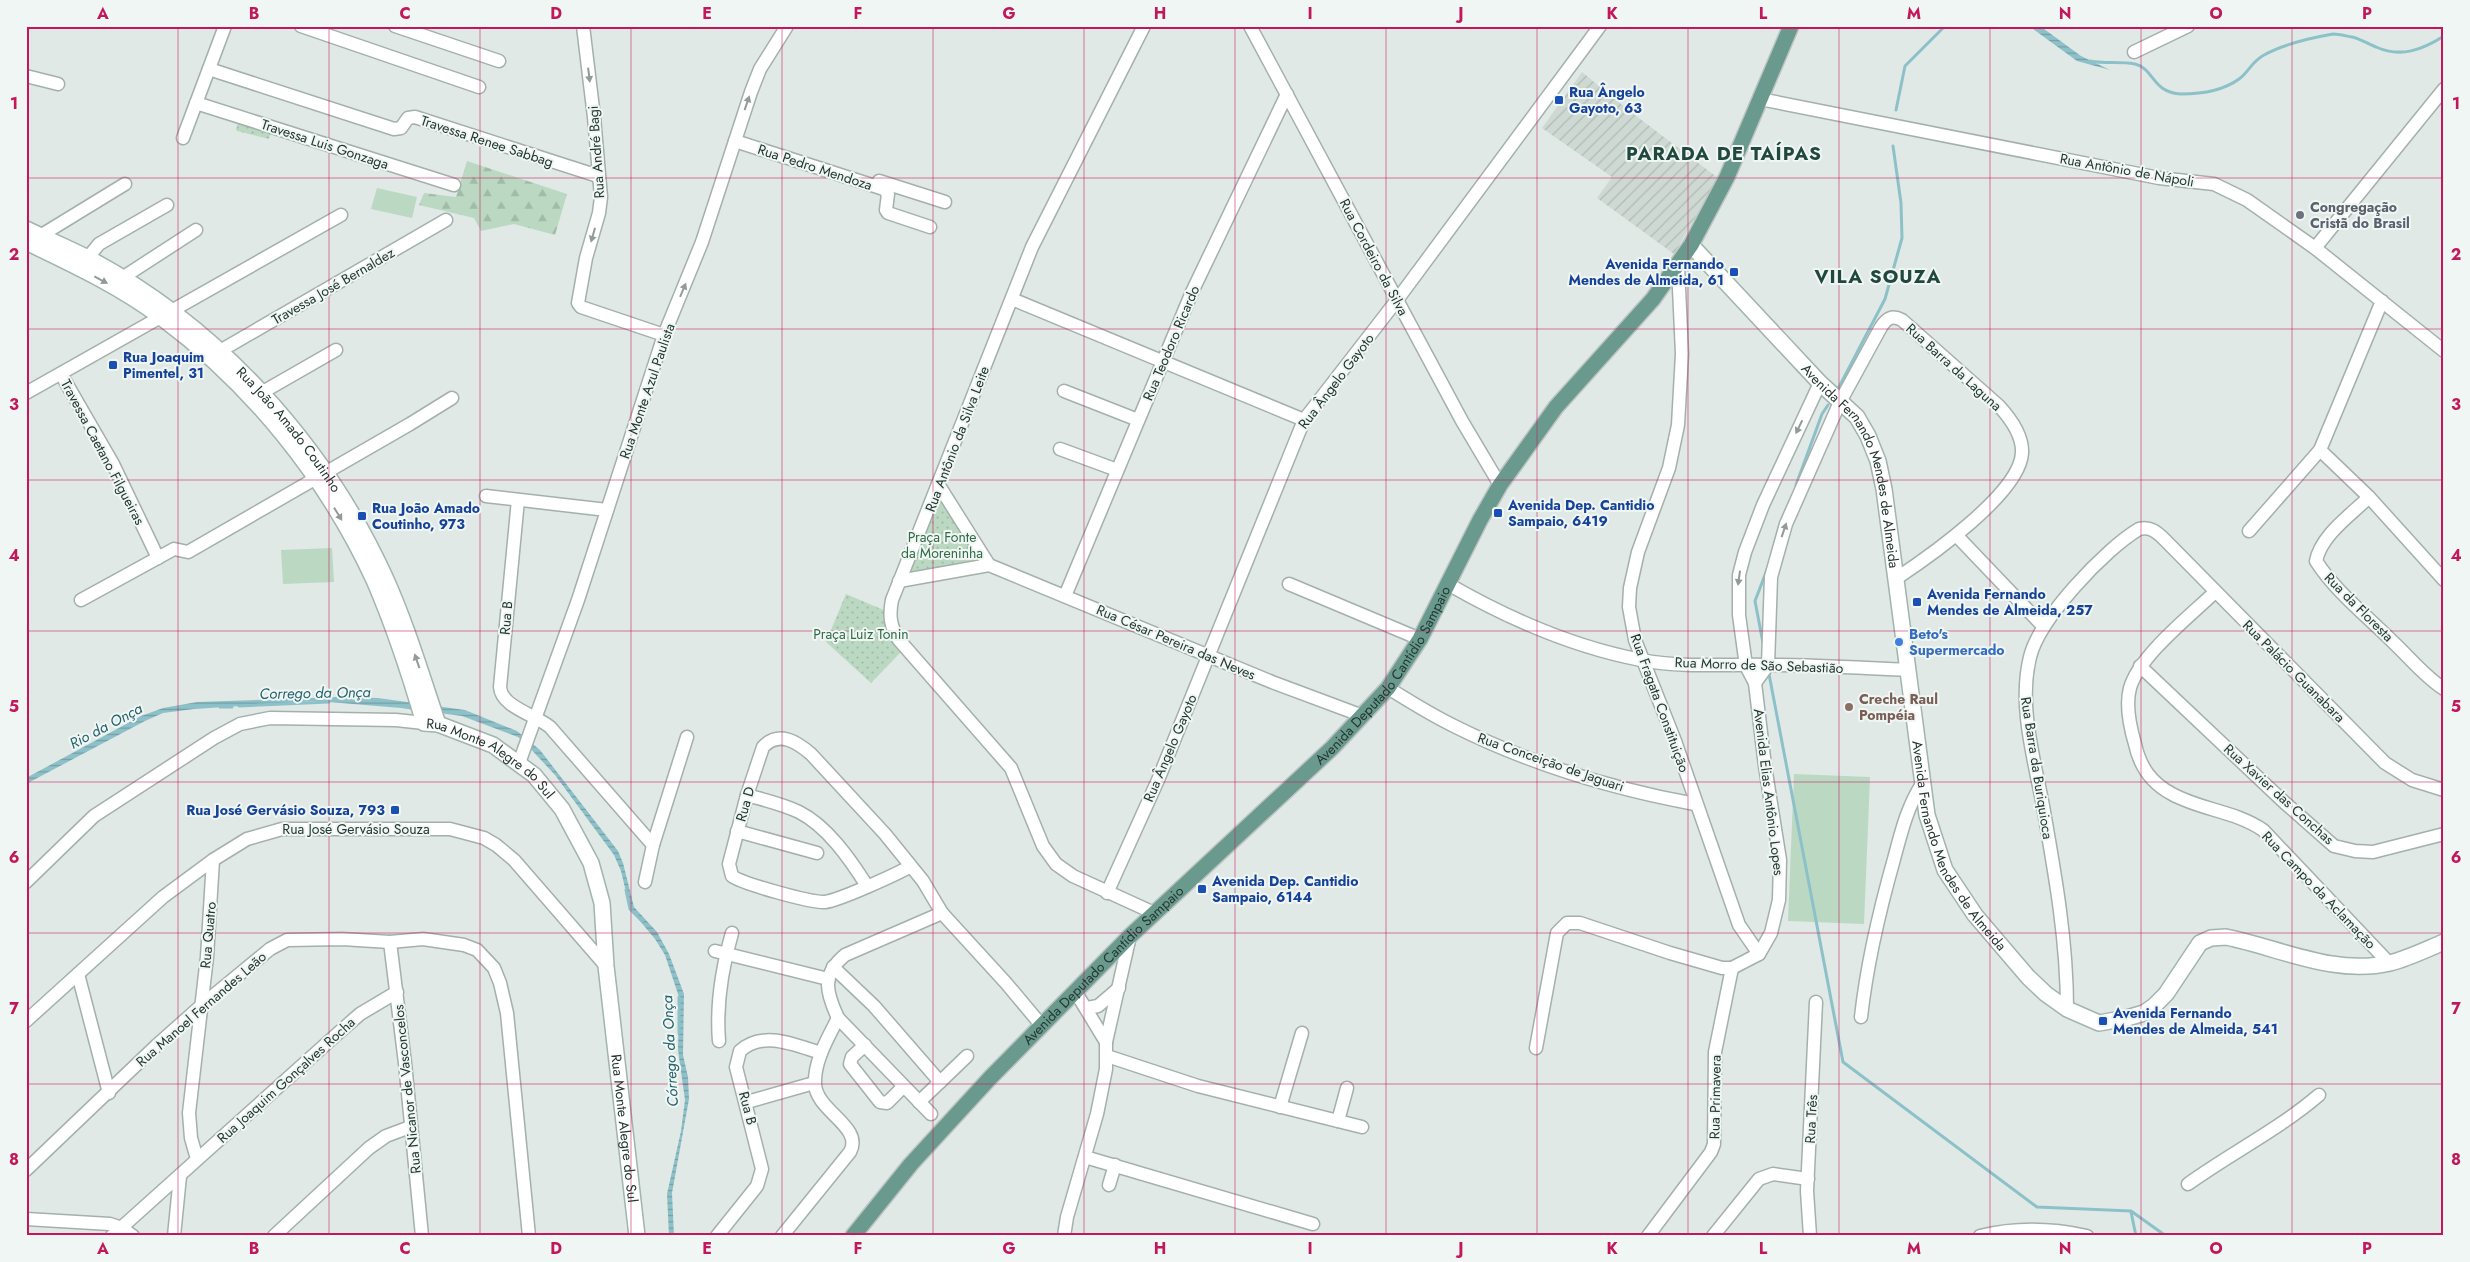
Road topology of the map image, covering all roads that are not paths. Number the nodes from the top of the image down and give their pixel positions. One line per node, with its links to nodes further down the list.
1 (225, 26): 13 (street)
2 (301, 26): 16 (street)
3 (395, 26): 12 (street)
4 (583, 26): 23 (street, Rua André Bagi, one-way to 23)
5 (787, 26): 21 (street, Rua Monte Azul Paulista, one-way to 5)
6 (1144, 26): 38 (street, Rua Antônio da Silva Leite)
7 (1250, 26): 18 (street, Rua Cordeiro da Silva)
8 (1600, 26): 39 (street, Rua Ângelo Gayoto)
9 (1791, 26): 19 (main road, Avenida Deputado Cantídio Sampaio)
10 (2188, 26): 11 (street)
11 (2134, 52)
12 (499, 62)
13 (209, 68): 20 (street); 23 (street, Travessa Renee Sabbag)
14 (26, 76): 15 (street)
15 (58, 84)
16 (479, 87)
17 (2444, 89): 34 (street)
18 (1287, 94): 39 (street, Rua Cordeiro da Silva); 46 (street, Rua Teodoro Ricardo)
19 (1760, 99): 33 (main road, Avenida Deputado Cantídio Sampaio); 34 (street, Rua Antônio de Nápoli)
20 (196, 103): 22 (street); 25 (street, Travessa Luis Gonzaga)
21 (736, 137): 26 (street, Rua Pedro Mendoza); 30 (street, Rua Pedro Mendoza); 42 (street, Rua Monte Azul Paulista, one-way to 21)
22 (183, 138)
23 (598, 176): 42 (street, Rua André Bagi, one-way to 42)
24 (125, 184): 32 (street)
25 (454, 185)
26 (945, 202)
27 (167, 205): 35 (street)
28 (341, 215): 41 (street)
29 (446, 220): 45 (street, Travessa José Bernaldez)
30 (930, 227)
31 (196, 230): 37 (street)
32 (31, 236): 35 (street, Rua João Amado Coutinho)
33 (1691, 245): 36 (main road, Avenida Deputado Cantídio Sampaio); 48 (street, Avenida Fernando Mendes de Almeida)
34 (2315, 248): 40 (street, Rua Antônio de Nápoli)
35 (83, 263): 37 (street, Rua João Amado Coutinho); 41 (street, Rua João Amado Coutinho, one-way to 41)
36 (1678, 266): 61 (main road, Avenida Deputado Cantídio Sampaio); 82 (street, Rua Fragata Constituição)
37 (122, 278): 41 (street, Rua João Amado Coutinho)
38 (1012, 299): 46 (street); 60 (street, Rua Antônio da Silva Leite)
39 (1397, 300): 55 (street, Rua Ângelo Gayoto); 61 (street, Rua Cordeiro da Silva)
40 (2382, 301): 44 (street, Rua Antônio de Nápoli); 57 (street)
41 (166, 314): 45 (street, Rua João Amado Coutinho); 47 (street)
42 (664, 335): 65 (street, Rua Monte Azul Paulista)
43 (336, 350): 51 (street)
44 (2444, 351)
45 (215, 354): 51 (street, Rua João Amado Coutinho); 59 (street, Rua João Amado Coutinho)
46 (1162, 362): 54 (street, Rua Teodoro Ricardo); 55 (street)
47 (61, 374): 50 (street); 69 (street, Travessa Caetano Filgueiras)
48 (1820, 383): 53 (street, Avenida Fernando Mendes de Almeida); 84 (street, Avenida Elias Antônio Lopes, one-way to 84)
49 (1064, 391): 54 (street)
50 (26, 393)
51 (261, 393): 59 (street, Rua João Amado Coutinho)
52 (452, 398): 59 (street)
53 (1840, 402): 68 (street, Rua Barra da Laguna); 71 (street, Avenida Fernando Mendes de Almeida); 83 (street, one-way to 53)
54 (1138, 420): 58 (street, Rua Teodoro Ricardo)
55 (1304, 420): 81 (street, Rua Ângelo Gayoto)
56 (1060, 449): 58 (street)
57 (2320, 450): 63 (street); 66 (street)
58 (1117, 470): 77 (street, Rua Teodoro Ricardo)
59 (321, 476): 69 (street); 92 (street, Rua João Amado Coutinho)
60 (938, 484): 70 (street); 73 (street, Rua Antônio da Silva Leite)
61 (1500, 485): 75 (main road, Avenida Deputado Cantídio Sampaio)
62 (486, 496): 64 (street)
63 (2369, 497): 72 (street); 89 (street, Rua da Floresta)
64 (518, 500): 65 (street); 91 (street, Rua B)
65 (607, 510): 91 (street, Rua Monte Azul Paulista)
66 (2249, 531)
67 (2157, 533): 76 (street, Rua Palácio Guanabara); 79 (street, Rua Barra da Buriquioca)
68 (1956, 535): 71 (street, Rua Barra da Laguna); 79 (street)
69 (158, 558): 78 (street)
70 (989, 564): 73 (street); 77 (street, Rua César Pereira das Neves)
71 (1898, 578): 86 (street, Avenida Fernando Mendes de Almeida)
72 (2444, 580)
73 (899, 581): 108 (street, Rua Antônio da Silva Leite)
74 (1289, 584): 80 (street)
75 (1448, 584): 80 (main road, Avenida Deputado Cantídio Sampaio); 82 (street, Rua Morro de São Sebastião)
76 (2215, 592): 85 (street, Rua Campo da Aclamação); 96 (street, Rua Palácio Guanabara)
77 (1065, 596): 81 (street, Rua César Pereira das Neves)
78 (81, 600)
79 (2043, 626): 129 (street, Rua Barra da Buriquioca)
80 (1420, 639): 88 (main road, Avenida Deputado Cantídio Sampaio)
81 (1208, 656): 90 (street, Rua César Pereira das Neves); 108 (street, Rua Ângelo Gayoto)
82 (1642, 660): 84 (street, Rua Morro de São Sebastião); 98 (street, Rua Fragata Constituição)
83 (1768, 665): 84 (street, Rua Morro de São Sebastião); 86 (street, Rua Morro de São Sebastião); 87 (street)
84 (1746, 666): 87 (street, Avenida Elias Antônio Lopes)
85 (2140, 666): 100 (street, Rua Xavier das Conchas); 117 (street, Rua Campo da Aclamação)
86 (1907, 670): 95 (street, Avenida Fernando Mendes de Almeida)
87 (1755, 683): 116 (street, Avenida Elias Antônio Lopes)
88 (1388, 688): 90 (main road, Avenida Deputado Cantídio Sampaio); 98 (street, Rua Conceição de Jaguari)
89 (2444, 689)
90 (1363, 716): 110 (main road, Avenida Deputado Cantídio Sampaio)
91 (535, 719): 94 (street, Rua Monte Azul Paulista); 101 (street, Rua B)
92 (431, 724): 94 (street, Rua Monte Alegre do Sul); 105 (street, Rua Monte Alegre do Sul)
93 (687, 737): 101 (street)
94 (522, 756): 118 (street, Rua Monte Alegre do Sul)
95 (1922, 784): 129 (street, Avenida Fernando Mendes de Almeida); 130 (street)
96 (2444, 790)
97 (747, 795): 99 (street, Rua D); 104 (street, Rua D); 107 (street)
98 (1695, 804): 116 (street, Rua Fragata Constituição)
99 (737, 831): 102 (street); 107 (street, Rua D)
100 (2444, 834)
101 (653, 845): 106 (street)
102 (817, 853)
103 (213, 860): 118 (street, Rua José Gervásio Souza); 121 (street, Rua José Gervásio Souza); 127 (street, Rua Quatro)
104 (911, 866): 107 (street, Rua D); 109 (street, Rua D)
105 (26, 882)
106 (645, 882)
107 (867, 886)
108 (1107, 893): 110 (street, Rua Antônio da Silva Leite)
109 (942, 913): 119 (street); 133 (street, Rua D)
110 (1154, 914): 112 (main road, Avenida Deputado Cantídio Sampaio)
111 (732, 933): 115 (street)
112 (1130, 936): 123 (street); 124 (main road, Avenida Deputado Cantídio Sampaio)
113 (390, 942): 125 (street, Rua Nicanor de Vasconcelos); 127 (street, Rua Manoel Fernandes Leão); 170 (street, Rua Manoel Fernandes Leão)
114 (2444, 942): 117 (street, Avenida Fernando Mendes de Almeida)
115 (720, 952): 122 (street); 135 (street)
116 (1759, 954): 120 (street)
117 (2389, 963): 129 (street, Avenida Fernando Mendes de Almeida)
118 (606, 966): 171 (street, Rua Monte Alegre do Sul)
119 (833, 967): 122 (street); 143 (street)
120 (1732, 968): 138 (street); 176 (street, Rua Primavera)
121 (78, 974): 132 (street, Rua José Gervásio Souza); 146 (street)
122 (828, 979): 131 (street)
123 (1119, 988): 128 (street); 136 (street)
124 (1075, 991): 128 (street); 133 (main road, Avenida Deputado Cantídio Sampaio)
125 (396, 992): 153 (street, Rua Nicanor de Vasconcelos); 156 (street, Rua Joaquim Gonçalves Rocha)
126 (1816, 1002): 160 (street, Rua Três)
127 (202, 1005): 146 (street, Rua Manoel Fernandes Leão); 156 (street, Rua Quatro)
128 (1087, 1008): 136 (street)
129 (2067, 1009)
130 (1861, 1017)
131 (838, 1018): 137 (street); 139 (street)
132 (26, 1021)
133 (1042, 1026): 174 (main road, Avenida Deputado Cantídio Sampaio)
134 (1302, 1033): 150 (street)
135 (719, 1041)
136 (1106, 1042): 141 (street)
137 (865, 1045): 144 (street); 144 (street)
138 (1536, 1048)
139 (821, 1054): 142 (street); 148 (street, Rua B)
140 (967, 1056): 143 (street)
141 (1107, 1056): 150 (street); 155 (street)
142 (814, 1082): 148 (street); 173 (street)
143 (940, 1082): 149 (street)
144 (903, 1087): 149 (street)
145 (1348, 1088): 152 (street)
146 (109, 1093): 158 (street, Rua Manoel Fernandes Leão)
147 (2319, 1095): 161 (street)
148 (747, 1102): 172 (street, Rua B)
149 (919, 1102): 151 (street)
150 (1280, 1107): 152 (street)
151 (931, 1114)
152 (1338, 1121): 154 (street)
153 (410, 1127): 168 (street); 169 (street, Rua Nicanor de Vasconcelos)
154 (1362, 1127)
155 (1085, 1157): 157 (street); 175 (street)
156 (197, 1159): 159 (street, Rua Joaquim Gonçalves Rocha)
157 (1115, 1165): 162 (street); 164 (street)
158 (26, 1170)
159 (180, 1176): 165 (street, Rua Joaquim Gonçalves Rocha); 167 (street)
160 (1808, 1179): 177 (street); 178 (street, Rua Três)
161 (2188, 1184)
162 (1109, 1185)
163 (26, 1219): 165 (street)
164 (1313, 1224)
165 (117, 1232): 166 (street)
166 (133, 1236)
167 (174, 1236)
168 (274, 1236)
169 (422, 1236)
170 (530, 1236)
171 (637, 1236)
172 (717, 1236)
173 (782, 1236)
174 (853, 1236)
175 (1064, 1236)
176 (1648, 1236)
177 (1713, 1236)
178 (1810, 1236)
179 (1980, 1236): 180 (street)
180 (2088, 1236)

